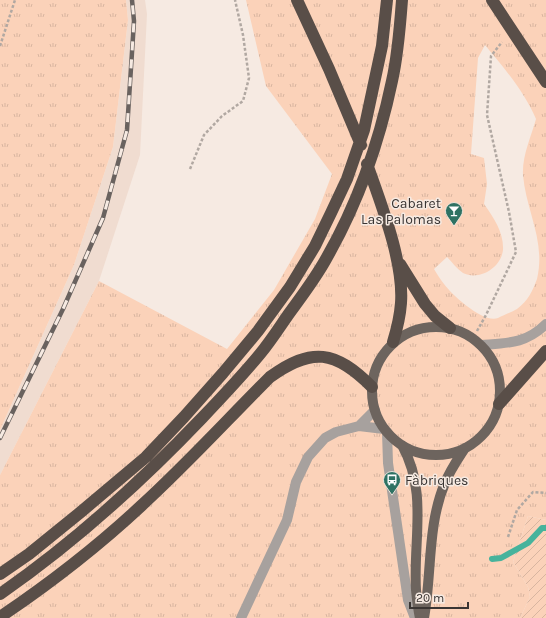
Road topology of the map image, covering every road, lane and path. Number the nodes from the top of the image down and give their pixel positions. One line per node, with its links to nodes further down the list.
1 (15, 0): 8 (path)
2 (235, 0): 10 (path)
3 (296, 0): 11 (highway)
4 (387, 0): 26 (highway)
5 (402, 0): 27 (highway)
6 (492, 0): 7 (highway)
7 (512, 29): 9 (highway); 15 (path)
8 (0, 46)
9 (546, 82)
10 (190, 169)
11 (397, 260): 13 (highway); 14 (highway)
12 (546, 324): 15 (street)
13 (450, 328): 14 (main road); 15 (main road)
14 (393, 342): 17 (main road)
15 (477, 342): 18 (main road)
16 (546, 351): 18 (highway)
17 (372, 387): 19 (main road); 28 (highway)
18 (499, 404): 23 (main road)
19 (375, 410): 20 (street); 21 (main road)
20 (358, 426): 21 (street); 29 (street)
21 (385, 430): 22 (main road); 30 (street)
22 (402, 445): 23 (main road); 31 (main road)
23 (465, 448): 32 (main road)
24 (546, 493): 25 (path)
25 (508, 537)
26 (0, 574)
27 (0, 594)
28 (0, 617)
29 (241, 618)
30 (415, 618)
31 (420, 618)
32 (424, 618)

